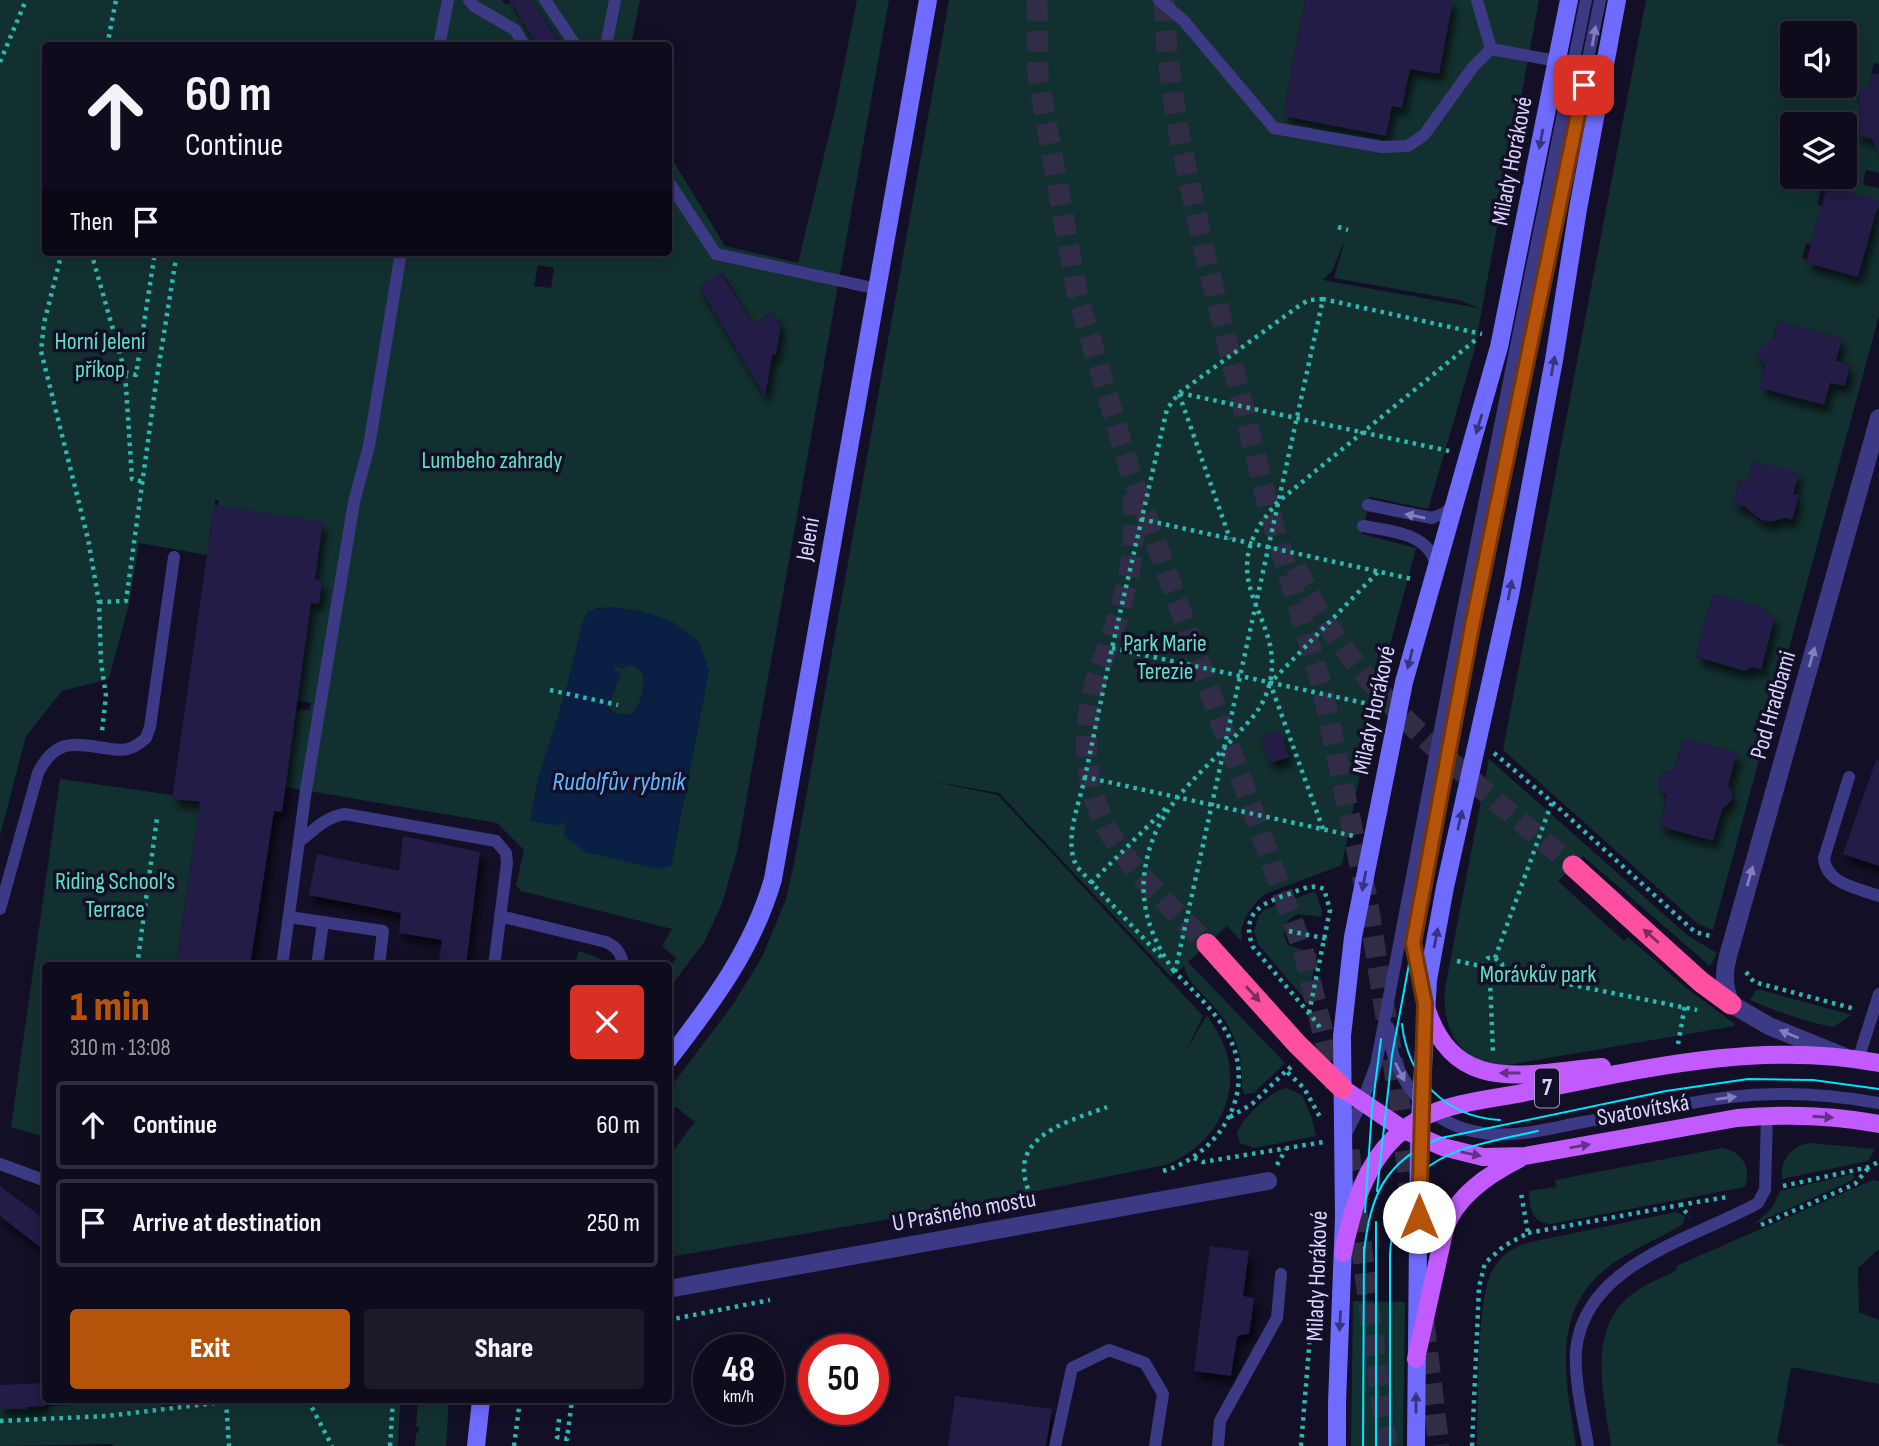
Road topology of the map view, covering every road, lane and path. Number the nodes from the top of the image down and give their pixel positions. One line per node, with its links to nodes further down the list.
1 (26, 0): 21 (path)
2 (116, 0): 14 (path)
3 (448, 0): 15 (lane)
4 (469, 0): 16 (lane)
5 (545, 0): 17 (lane)
6 (615, 0): 18 (lane)
7 (928, 0): 30 (main road, Jelení)
8 (1159, 0): 19 (lane)
9 (1477, 0): 19 (lane)
10 (1569, 0): 20 (main road, Milady Horákové)
11 (1586, 0): 94 (lane)
12 (1600, 0): 97 (lane, one-way to 12)
13 (1617, 0): 97 (main road, one-way to 13)
14 (108, 42)
15 (440, 42)
16 (523, 42)
17 (573, 42)
18 (607, 42)
19 (1491, 49): 20 (lane)
20 (1557, 61): 40 (main road, Milady Horákové, one-way to 40)
21 (0, 62)
22 (672, 187): 30 (lane)
23 (1338, 227): 24 (path)
24 (1348, 230)
25 (61, 256): 51 (path)
26 (92, 256): 32 (path)
27 (154, 256): 32 (path)
28 (176, 256): 38 (path)
29 (400, 256): 70 (lane)
30 (878, 289): 102 (main road, Jelení)
31 (1323, 299): 33 (path); 34 (path); 36 (path)
32 (125, 372): 38 (path)
33 (1179, 393): 34 (path); 42 (path); 44 (path)
34 (1297, 418): 36 (path); 39 (path)
35 (1879, 418): 98 (street, Pod Hradbami, one-way to 35)
36 (1365, 432): 37 (path); 39 (path)
37 (1452, 452)
38 (144, 482): 51 (path)
39 (1279, 501): 45 (path); 46 (path)
40 (1456, 501): 41 (lane, one-way to 41); 48 (main road, Milady Horákové)
41 (1368, 505)
42 (1141, 519): 44 (path); 53 (path)
43 (1363, 526): 48 (lane)
44 (1230, 539): 45 (path)
45 (1250, 544): 46 (path); 52 (path)
46 (1267, 547): 49 (path); 52 (path)
47 (174, 557): 59 (lane)
48 (1436, 565): 108 (main road, Milady Horákové, one-way to 108)
49 (1378, 572): 50 (path); 55 (path)
50 (1413, 579)
51 (99, 602): 59 (path)
52 (1255, 603): 54 (path); 55 (path)
53 (1112, 648): 54 (path); 62 (path)
54 (1240, 676): 55 (path); 60 (path)
55 (1270, 683): 58 (path); 60 (path); 68 (path)
56 (550, 690): 57 (path)
57 (618, 705)
58 (1379, 707)
59 (100, 747): 74 (lane)
60 (1223, 750): 64 (path); 66 (path)
61 (1495, 754): 65 (path)
62 (1085, 777): 64 (path); 72 (path)
63 (1849, 777): 73 (lane)
64 (1177, 797): 66 (path); 72 (path); 92 (path)
65 (1552, 802): 80 (path); 82 (path)
66 (1212, 805): 68 (path); 92 (path)
67 (158, 818): 84 (path)
68 (1323, 829): 69 (path)
69 (1355, 836)
70 (299, 842): 75 (lane); 76 (lane)
71 (1573, 866): 98 (highway, one-way to 71)
72 (1091, 883): 92 (path)
73 (1879, 896)
74 (0, 909)
75 (500, 916): 88 (lane); 89 (lane)
76 (289, 917): 77 (lane); 85 (lane)
77 (323, 922): 86 (lane); 87 (lane)
78 (1289, 932): 79 (path)
79 (1326, 939): 99 (path); 99 (path)
80 (1720, 939)
81 (1207, 944): 108 (highway, one-way to 108)
82 (1495, 958): 90 (path); 91 (path)
83 (1457, 961): 90 (path)
84 (139, 962)
85 (283, 962)
86 (318, 962)
87 (379, 962)
88 (494, 962)
89 (623, 962)
90 (1481, 966): 93 (path)
91 (1503, 971): 93 (path); 105 (path)
92 (1175, 972): 113 (path)
93 (1490, 980): 103 (path)
94 (1391, 982): 109 (lane); 114 (lane, one-way to 114)
95 (1754, 982): 100 (path)
96 (1879, 994): 100 (lane)
97 (1425, 1004): 105 (main road, one-way to 97); 114 (main road)
98 (1731, 1004): 104 (street, one-way to 98)
99 (1309, 1013): 101 (path)
100 (1872, 1014): 104 (lane)
101 (1318, 1024)
102 (672, 1054)
103 (1493, 1057)
104 (1853, 1059): 105 (main road, Svatovítská / 7); 106 (main road, Svatovítská / 7)
105 (1676, 1062): 114 (main road, Svatovítská / 7)
106 (1879, 1063)
107 (1286, 1071): 113 (path)
108 (1342, 1088): 109 (main road); 116 (main road, Milady Horákové)
109 (1362, 1102): 114 (main road); 116 (lane)
110 (1879, 1103): 114 (lane, one-way to 110)
111 (1107, 1107): 129 (path)
112 (1767, 1115): 115 (main road, Svatovítská, one-way to 115); 118 (main road, Svatovítská, one-way to 112); 133 (lane)
113 (1229, 1117): 119 (path)
114 (1419, 1120): 118 (main road, Svatovítská, one-way to 118); 135 (main road); 140 (main road)
115 (1879, 1124)
116 (1342, 1141): 135 (main road, Milady Horákové)
117 (1323, 1142): 119 (path)
118 (1525, 1156): 140 (main road)
119 (1194, 1158): 123 (path)
120 (1878, 1162): 122 (path)
121 (0, 1164): 124 (lane)
122 (1869, 1167): 126 (path); 132 (path)
123 (1163, 1171)
124 (42, 1180)
125 (1268, 1181): 137 (street, U Prašného mostu)
126 (1782, 1186)
127 (1521, 1193): 134 (path)
128 (1739, 1194): 130 (path)
129 (1030, 1197)
130 (1679, 1205): 133 (path); 134 (path)
131 (1321, 1207): 158 (path)
132 (1756, 1228)
133 (1698, 1231): 162 (lane)
134 (1528, 1233): 161 (path)
135 (1343, 1253): 159 (main road, Milady Horákové, one-way to 159)
136 (1281, 1274): 157 (lane)
137 (672, 1288)
138 (770, 1300): 139 (path)
139 (672, 1319)
140 (1416, 1359): 160 (main road, one-way to 140)
141 (210, 1403): 149 (path)
142 (226, 1403): 150 (path)
143 (310, 1403): 151 (path)
144 (393, 1403): 152 (path)
145 (481, 1403): 153 (main road)
146 (520, 1403): 154 (path)
147 (572, 1403): 148 (path)
148 (559, 1419)
149 (0, 1421)
150 (229, 1446)
151 (332, 1446)
152 (390, 1446)
153 (476, 1446)
154 (514, 1446)
155 (1055, 1446): 156 (lane)
156 (1154, 1446)
157 (1218, 1446)
158 (1301, 1446)
159 (1337, 1446)
160 (1416, 1446)
161 (1472, 1446)
162 (1588, 1446)

